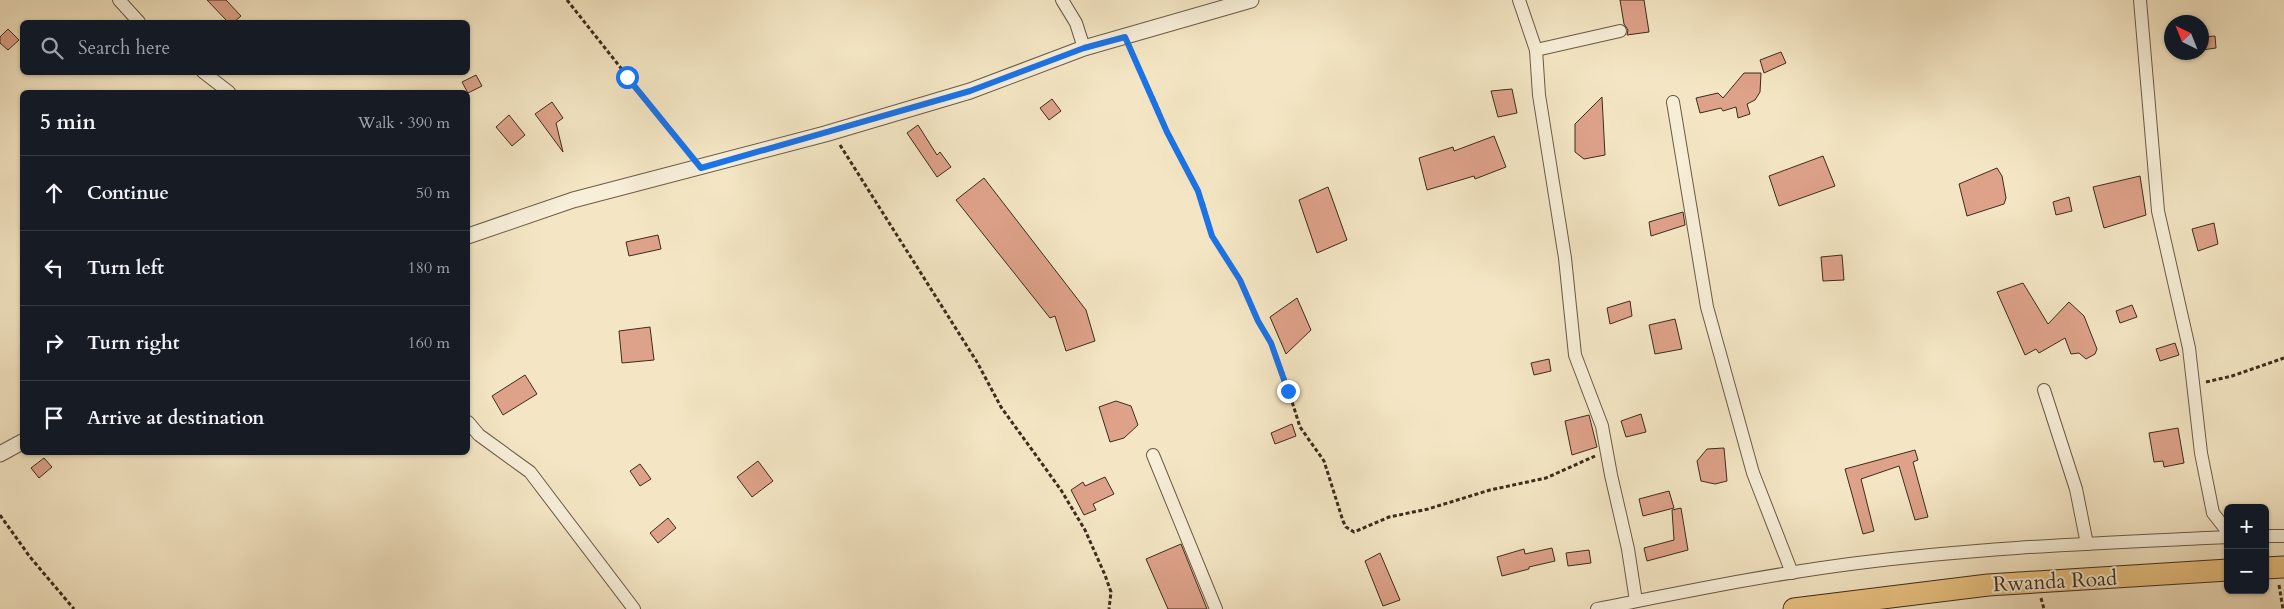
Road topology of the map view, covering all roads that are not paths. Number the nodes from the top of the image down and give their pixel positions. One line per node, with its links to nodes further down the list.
1 (119, 0): 6 (street)
2 (1062, 0): 8 (street)
3 (1250, 0): 8 (street)
4 (1518, 0): 9 (street)
5 (2140, 0): 19 (street)
6 (137, 20)
7 (1620, 31): 9 (street)
8 (1084, 48): 13 (street)
9 (1536, 50): 26 (street)
10 (207, 75): 11 (street)
11 (228, 90)
12 (1673, 102): 25 (street)
13 (470, 235)
14 (2044, 390): 23 (street)
15 (470, 424): 27 (street)
16 (20, 443): 17 (street)
17 (0, 454)
18 (1153, 455): 28 (street)
19 (2224, 527)
20 (2269, 536): 21 (street)
21 (2284, 536)
22 (2224, 537): 23 (street)
23 (2087, 544): 25 (street)
24 (2224, 570): 30 (highway, Rwanda Road)
25 (1792, 573): 26 (street)
26 (1636, 601): 29 (street)
27 (634, 609)
28 (1216, 609)
29 (1597, 609)
30 (1794, 609)

